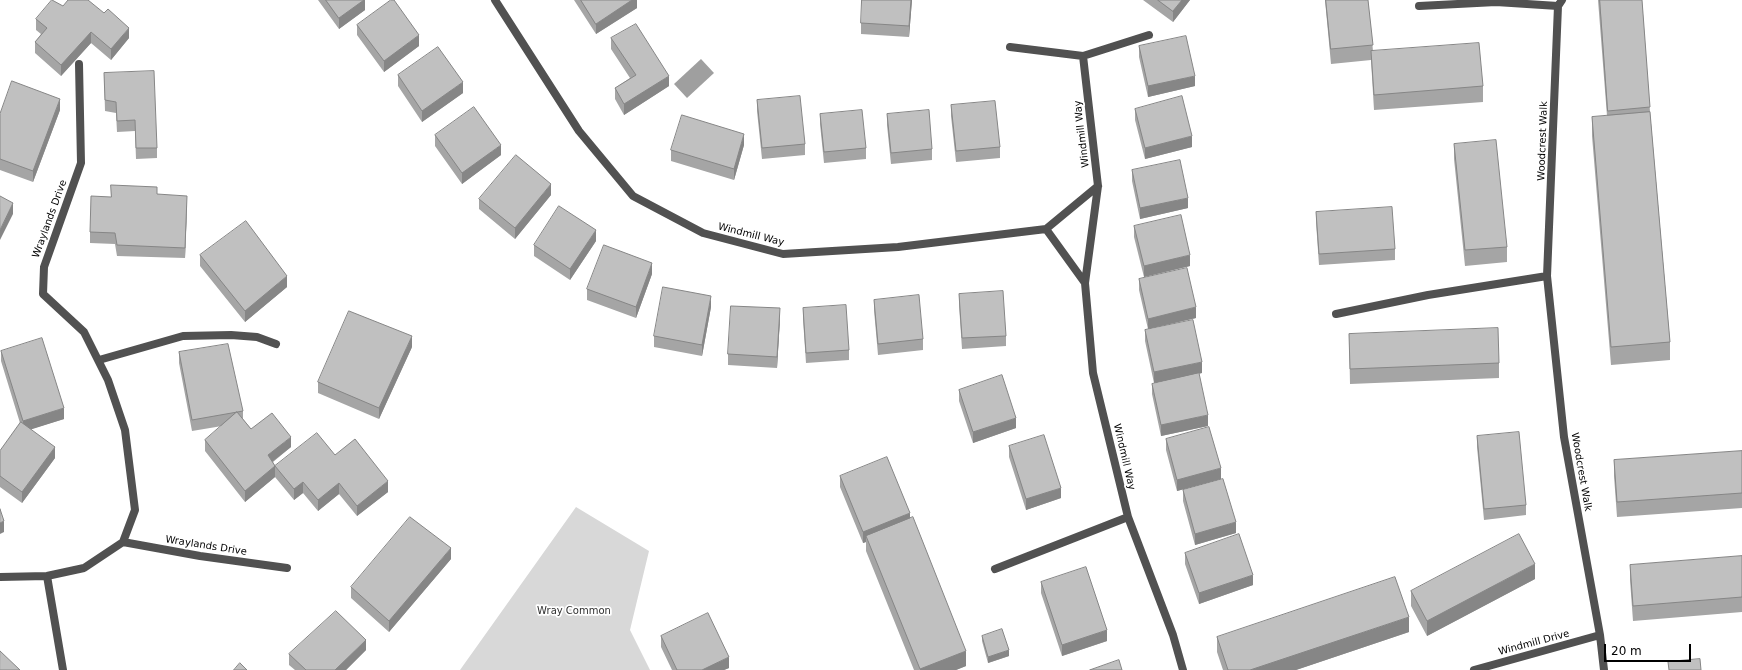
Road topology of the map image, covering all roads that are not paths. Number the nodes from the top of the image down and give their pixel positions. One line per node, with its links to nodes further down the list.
1 (495, 0): 9 (street, Windmill Way)
2 (1560, 3): 3 (street, Woodcrest Walk); 10 (street, Woodcrest Walk)
3 (1419, 6)
4 (1149, 35): 6 (street)
5 (1010, 47): 6 (street)
6 (1083, 56): 8 (street, Windmill Way)
7 (80, 64): 14 (street, Wraylands Drive)
8 (1098, 186): 9 (street); 11 (street, Windmill Way)
9 (1046, 229): 11 (street)
10 (1547, 276): 12 (street); 21 (street, Woodcrest Walk)
11 (1085, 283): 15 (street, Windmill Way)
12 (1336, 314)
13 (276, 344): 14 (street)
14 (99, 360): 16 (street, Wraylands Drive)
15 (1128, 517): 18 (street); 23 (street, Windmill Way)
16 (123, 542): 17 (street, Wraylands Drive); 19 (street)
17 (286, 568)
18 (994, 569)
19 (48, 576): 20 (street); 22 (street)
20 (0, 577)
21 (1600, 635): 24 (street, Windmill Drive); 25 (street, Woodcrest Walk)
22 (63, 670)
23 (1183, 670)
24 (1474, 670)
25 (1604, 670)

